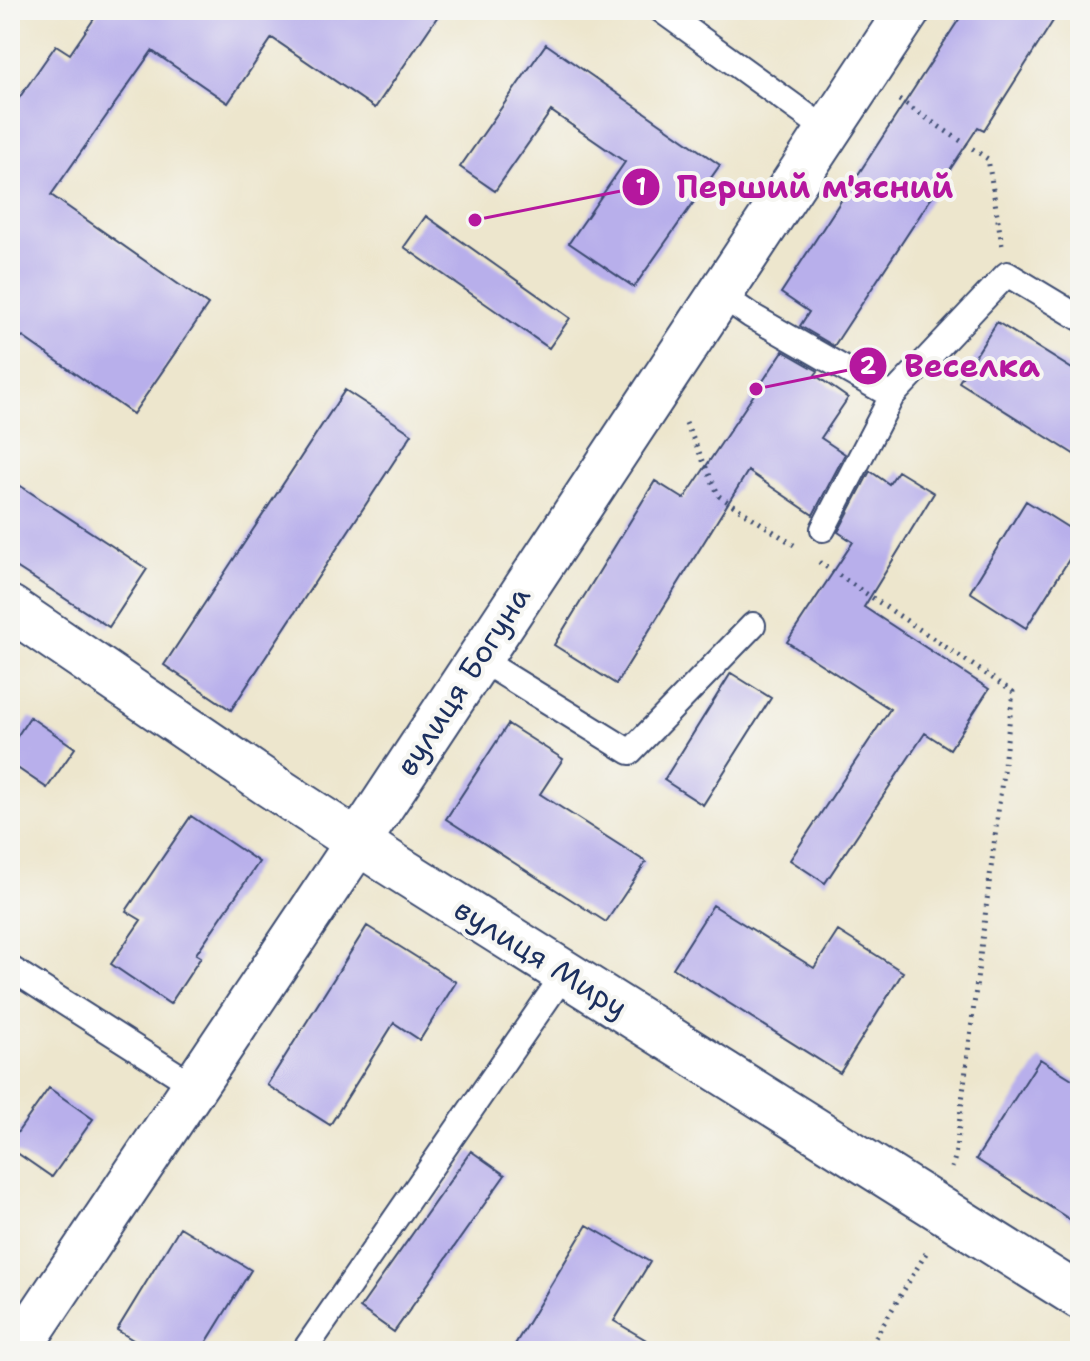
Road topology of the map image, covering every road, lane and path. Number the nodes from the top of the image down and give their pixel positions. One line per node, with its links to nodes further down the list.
1 (661, 10): 4 (lane)
2 (908, 10): 4 (main road, вулиця Богуна)
3 (890, 94): 5 (path)
4 (828, 131): 6 (main road, вулиця Богуна)
5 (1007, 274): 7 (lane); 8 (lane)
6 (720, 294): 8 (lane); 15 (main road, вулиця Богуна)
7 (1080, 318)
8 (892, 396): 10 (lane)
9 (682, 415): 11 (path)
10 (823, 529)
11 (796, 546)
12 (808, 555): 20 (path)
13 (10, 608): 16 (main road, вулиця Миру)
14 (753, 625): 15 (lane)
15 (478, 658): 16 (main road, вулиця Богуна)
16 (358, 842): 18 (main road, вулиця Миру); 19 (main road, вулиця Богуна)
17 (10, 968): 19 (lane)
18 (565, 973): 20 (main road, вулиця Миру); 23 (lane)
19 (195, 1086): 22 (main road, вулиця Богуна)
20 (941, 1210): 21 (main road, вулиця Миру); 24 (path)
21 (1080, 1297)
22 (17, 1351)
23 (304, 1351)
24 (867, 1351)

